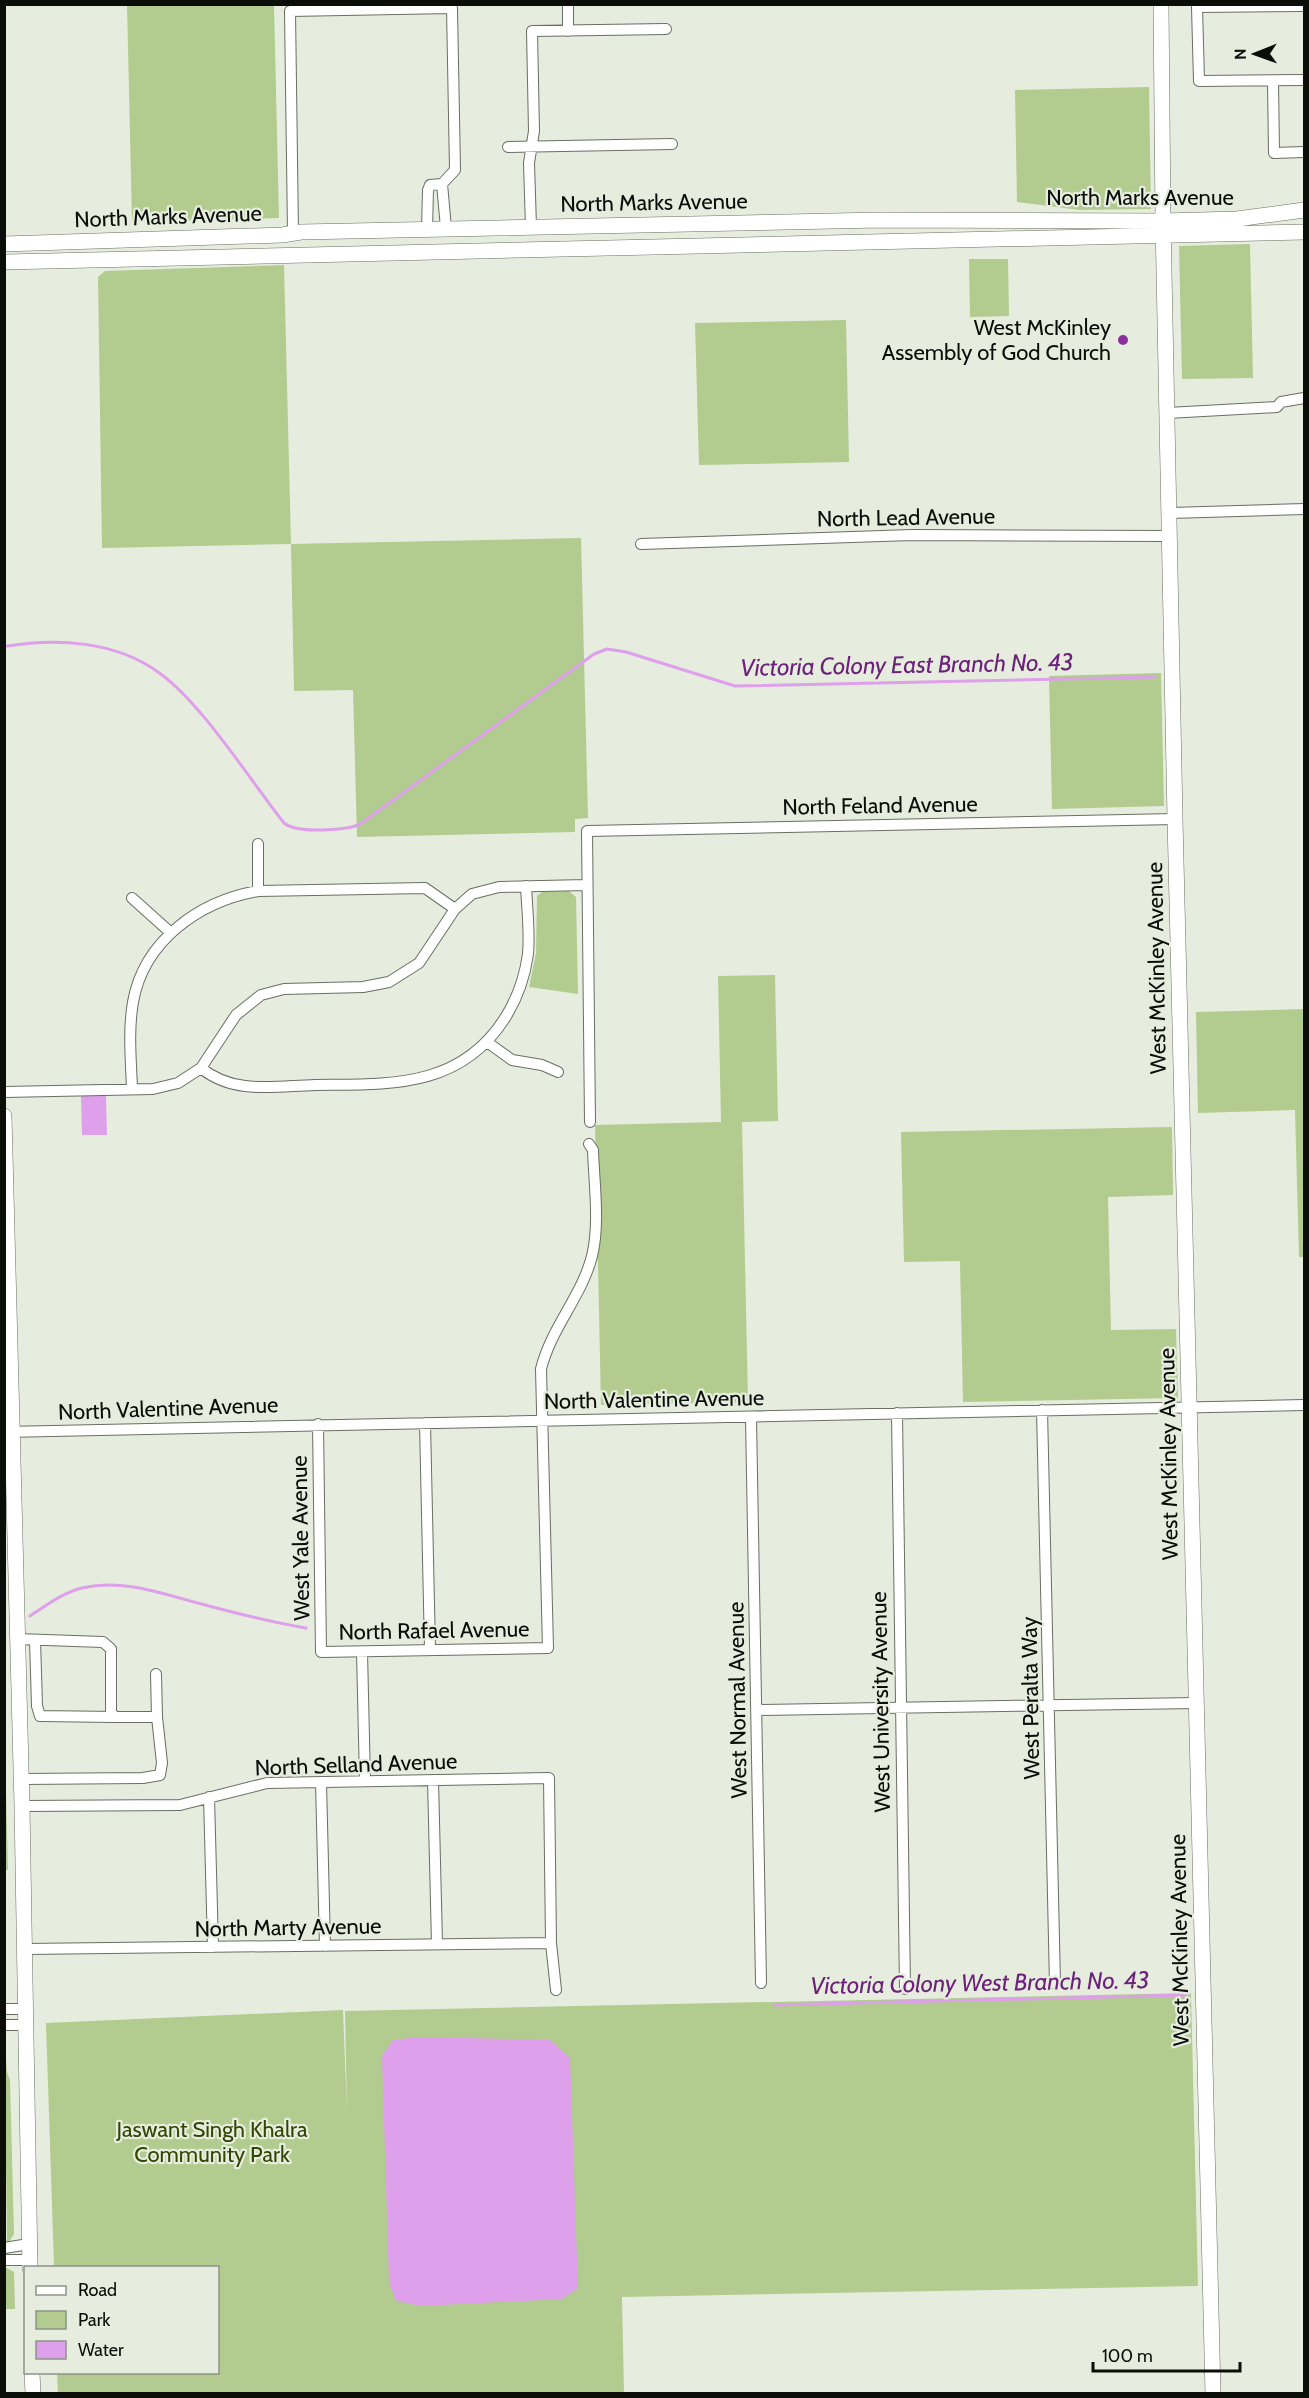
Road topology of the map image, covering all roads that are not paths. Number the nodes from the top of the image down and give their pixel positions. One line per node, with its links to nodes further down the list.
1 (568, 4): 6 (street)
2 (1161, 4): 21 (main road, West McKinley Avenue)
3 (1305, 6): 8 (street)
4 (290, 8): 13 (street); 24 (street)
5 (666, 29): 6 (street)
6 (568, 31): 11 (street)
7 (1305, 80): 8 (street)
8 (1273, 81): 12 (street)
9 (672, 144): 11 (street)
10 (508, 147): 11 (street)
11 (531, 147): 18 (street)
12 (1305, 152)
13 (442, 184): 14 (street); 15 (street)
14 (428, 202): 15 (street); 22 (street)
15 (445, 202): 20 (street)
16 (1305, 210): 21 (main road, North Marks Avenue)
17 (851, 221): 19 (main road, North Marks Avenue); 21 (main road, North Marks Avenue); 26 (main road)
18 (531, 226): 19 (main road, North Marks Avenue); 20 (main road, North Marks Avenue)
19 (573, 226): 27 (main road)
20 (446, 228): 22 (main road, North Marks Avenue)
21 (1163, 228): 23 (main road, North Marks Avenue); 26 (main road, North Marks Avenue); 30 (main road, West McKinley Avenue)
22 (427, 229): 24 (main road, North Marks Avenue)
23 (1305, 232)
24 (293, 233): 25 (main road, North Marks Avenue)
25 (4, 244)
26 (756, 244): 27 (main road, North Marks Avenue)
27 (573, 248): 28 (main road, North Marks Avenue)
28 (4, 262)
29 (1305, 398): 30 (street)
30 (1167, 413): 32 (main road, West McKinley Avenue)
31 (1305, 509): 32 (street)
32 (1170, 513): 33 (main road, West McKinley Avenue)
33 (1171, 536): 34 (street, North Lead Avenue); 35 (main road, West McKinley Avenue)
34 (641, 544)
35 (1175, 819): 37 (street, North Feland Avenue); 52 (main road, West McKinley Avenue)
36 (258, 844): 39 (street)
37 (586, 885): 38 (street); 49 (street)
38 (526, 886): 41 (street); 43 (street)
39 (258, 891): 41 (street); 42 (street)
40 (132, 898): 42 (street)
41 (455, 909): 44 (street)
42 (171, 933): 46 (street)
43 (487, 1042): 44 (street); 45 (street)
44 (201, 1068): 46 (street)
45 (558, 1072)
46 (132, 1089): 47 (street)
47 (4, 1092)
48 (4, 1116): 59 (main road)
49 (590, 1122)
50 (589, 1144): 56 (street)
51 (1305, 1405): 52 (street, North Valentine Avenue)
52 (1190, 1407): 53 (street, North Valentine Avenue); 66 (main road, West McKinley Avenue)
53 (1042, 1410): 54 (street, North Valentine Avenue); 67 (street, West Peralta Way)
54 (897, 1413): 55 (street, North Valentine Avenue); 68 (street, West University Avenue)
55 (751, 1417): 56 (street, North Valentine Avenue); 69 (street, West Normal Avenue)
56 (543, 1421): 57 (street, North Valentine Avenue); 62 (street, North Rafael Avenue)
57 (425, 1423): 58 (street, North Valentine Avenue); 62 (street)
58 (318, 1424): 59 (street, North Valentine Avenue); 63 (street, West Yale Avenue)
59 (8, 1432): 60 (main road)
60 (17, 1639): 61 (street); 72 (main road)
61 (35, 1640): 70 (street); 70 (street)
62 (430, 1649): 64 (street, North Rafael Avenue)
63 (321, 1652): 64 (street, North Rafael Avenue)
64 (362, 1652): 74 (street)
65 (156, 1674): 71 (street)
66 (1196, 1703): 67 (street); 97 (main road, West McKinley Avenue)
67 (1050, 1704): 68 (street); 84 (street, West Peralta Way)
68 (899, 1707): 69 (street); 85 (street, West University Avenue)
69 (756, 1710): 83 (street, West Normal Avenue)
70 (115, 1717): 71 (street)
71 (157, 1717): 72 (street)
72 (21, 1779): 77 (main road)
73 (433, 1780): 74 (street, North Selland Avenue); 78 (street, North Selland Avenue); 79 (street)
74 (365, 1781): 75 (street, North Selland Avenue)
75 (321, 1782): 76 (street, North Selland Avenue); 80 (street)
76 (209, 1797): 77 (street, North Selland Avenue); 81 (street)
77 (22, 1806): 82 (main road)
78 (551, 1942): 79 (street, North Marty Avenue); 86 (street)
79 (437, 1944): 80 (street, North Marty Avenue)
80 (325, 1946): 81 (street, North Marty Avenue)
81 (213, 1947): 82 (street, North Marty Avenue)
82 (25, 1950): 87 (main road)
83 (761, 1983)
84 (1055, 1984)
85 (905, 1989)
86 (556, 1990)
87 (25, 2008): 88 (street); 90 (main road)
88 (4, 2009)
89 (4, 2025): 90 (street)
90 (25, 2025): 91 (main road)
91 (29, 2244): 92 (street); 94 (main road)
92 (4, 2248)
93 (4, 2260): 94 (street)
94 (30, 2264)
95 (32, 2374): 96 (main road)
96 (33, 2394)
97 (1213, 2394)

